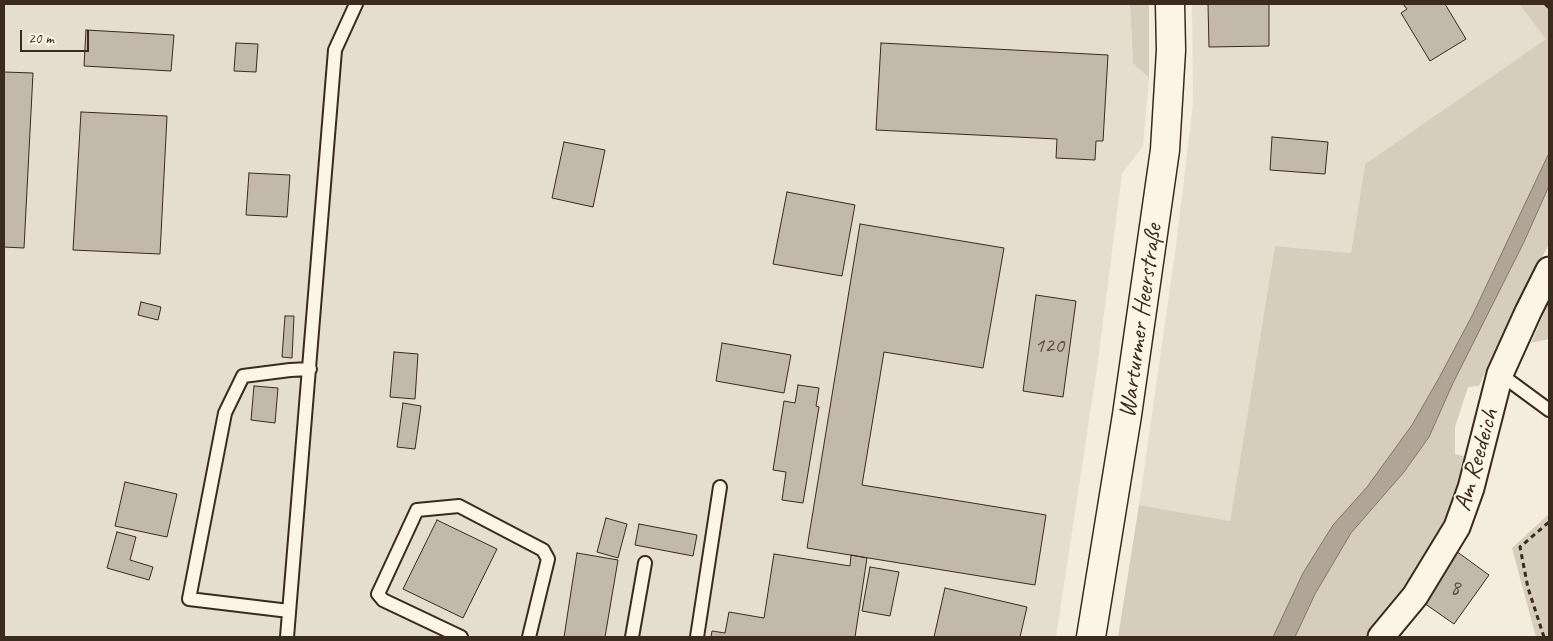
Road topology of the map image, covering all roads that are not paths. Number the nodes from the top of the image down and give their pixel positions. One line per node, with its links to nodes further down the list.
1 (356, 4): 4 (lane)
2 (1170, 4): 15 (street, Warturmer Heerstraße)
3 (1549, 270): 5 (street, Am Reedeich)
4 (310, 369): 9 (lane); 9 (lane)
5 (1500, 374): 6 (lane); 16 (street, Am Reedeich)
6 (1549, 410)
7 (720, 487): 14 (lane)
8 (645, 563): 13 (lane)
9 (289, 611): 10 (lane)
10 (287, 637)
11 (461, 637): 12 (lane)
12 (528, 637)
13 (632, 637)
14 (697, 637)
15 (1092, 637)
16 (1381, 637)

